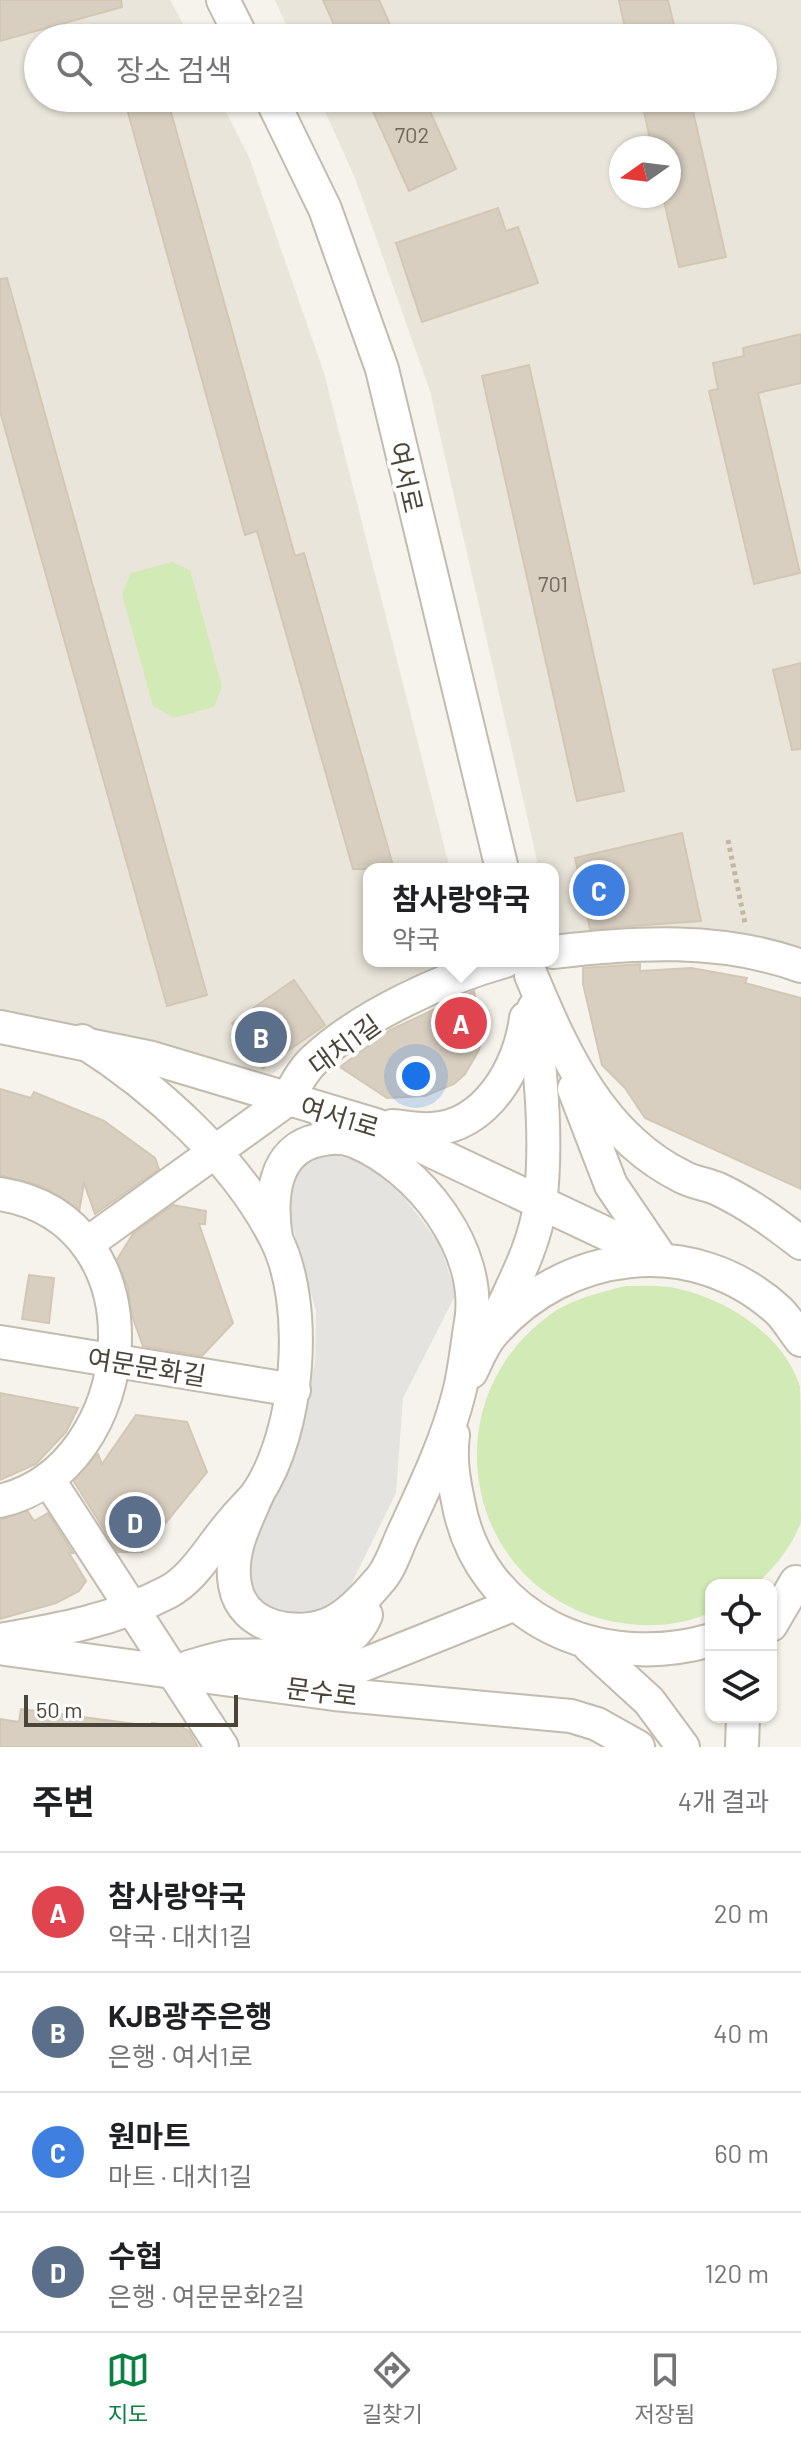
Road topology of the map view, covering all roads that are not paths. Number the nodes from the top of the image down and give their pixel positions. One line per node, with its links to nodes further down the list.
1 (223, 0): 2 (street)
2 (235, 24)
3 (278, 112): 4 (street, 여서로)
4 (501, 863)
5 (559, 956): 6 (street, 대치1길)
6 (801, 966)
7 (512, 967): 14 (street, 대치1길)
8 (529, 967): 15 (street)
9 (530, 967): 18 (street)
10 (532, 967): 13 (street)
11 (0, 1027): 12 (street, 여서1로)
12 (82, 1041): 14 (street, 여서1로); 16 (street)
13 (561, 1049): 21 (street); 22 (street)
14 (287, 1100): 15 (street, 여서1로); 16 (street, 대치1길)
15 (376, 1125): 18 (street, 여서1로)
16 (215, 1152): 19 (street); 20 (street, 대치1길)
17 (0, 1194): 20 (street)
18 (540, 1205): 22 (street, 여서1로); 24 (street)
19 (276, 1238): 28 (street); 29 (street)
20 (88, 1243): 27 (street)
21 (801, 1243)
22 (661, 1259): 23 (street); 24 (street)
23 (790, 1315): 25 (street)
24 (490, 1336): 29 (street)
25 (801, 1340)
26 (0, 1342): 27 (street, 여문문화길)
27 (113, 1361): 28 (street, 여문문화길); 30 (street)
28 (294, 1390): 31 (street)
29 (459, 1394): 34 (street); 35 (street)
30 (48, 1479): 32 (street); 36 (street)
31 (258, 1493): 34 (street); 36 (street)
32 (0, 1501)
33 (798, 1578): 37 (street)
34 (381, 1579): 42 (street)
35 (515, 1604): 39 (street); 43 (street)
36 (132, 1609): 38 (street); 42 (street)
37 (779, 1618)
38 (0, 1640)
39 (584, 1642): 40 (street); 47 (street)
40 (705, 1642)
41 (0, 1648): 42 (street, 문수로)
42 (173, 1672): 43 (street, 문수로); 45 (street)
43 (269, 1684): 46 (street, 문수로)
44 (743, 1723): 48 (street)
45 (222, 1747)
46 (638, 1747)
47 (683, 1747)
48 (742, 1747)

